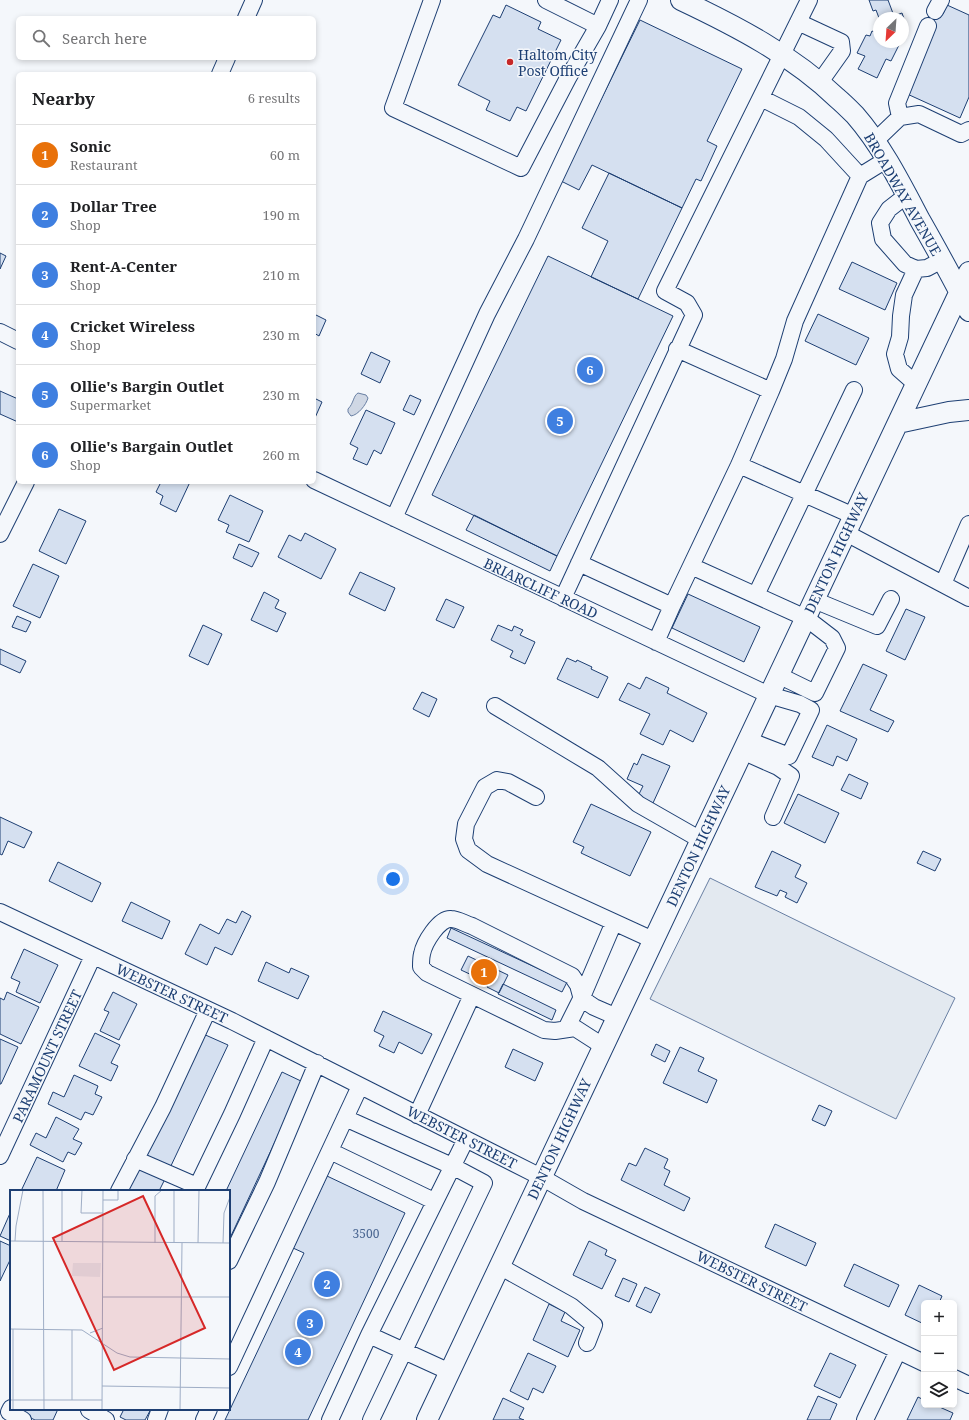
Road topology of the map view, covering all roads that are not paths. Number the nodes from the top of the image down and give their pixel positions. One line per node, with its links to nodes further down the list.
1 (254, 0): 8 (street)
2 (432, 0): 10 (street)
3 (546, 0): 10 (street)
4 (610, 0): 10 (street)
5 (639, 0): 40 (street)
6 (681, 0): 12 (main road, BROADWAY AVENUE)
7 (809, 0): 9 (street)
8 (247, 16)
9 (798, 22): 12 (street); 15 (street)
10 (598, 26)
11 (928, 26): 17 (street)
12 (782, 54): 15 (main road, BROADWAY AVENUE); 16 (street)
13 (226, 60): 14 (street)
14 (221, 72)
15 (820, 82): 19 (main road, BROADWAY AVENUE)
16 (761, 98): 21 (street); 30 (street)
17 (900, 117): 18 (street); 19 (street)
18 (969, 130)
19 (875, 141): 20 (main road, BROADWAY AVENUE)
20 (886, 160): 21 (street); 22 (main road, BROADWAY AVENUE)
21 (860, 176): 33 (street)
22 (907, 195): 23 (main road, BROADWAY AVENUE); 24 (street)
23 (942, 260): 24 (street); 26 (main road, BROADWAY AVENUE)
24 (916, 269): 31 (street)
25 (969, 272): 26 (main road, DENTON HIGHWAY)
26 (960, 292): 27 (main road, BROADWAY AVENUE); 31 (main road, DENTON HIGHWAY)
27 (969, 311)
28 (0, 332): 29 (street)
29 (16, 340)
30 (677, 349): 33 (street); 44 (street)
31 (916, 384): 35 (main road, DENTON HIGHWAY)
32 (854, 390): 39 (street)
33 (771, 391): 36 (street)
34 (969, 410): 35 (main road)
35 (898, 423): 41 (main road, DENTON HIGHWAY)
36 (739, 465): 39 (street); 45 (street)
37 (316, 481): 40 (street, BRIARCLIFF ROAD)
38 (25, 484): 43 (street)
39 (804, 494): 41 (street); 47 (street)
40 (394, 518): 48 (street, BRIARCLIFF ROAD)
41 (850, 524): 46 (street); 52 (main road, DENTON HIGHWAY)
42 (969, 524): 46 (street)
43 (0, 534)
44 (579, 563): 48 (street); 51 (street)
45 (691, 566): 47 (street); 51 (street)
46 (943, 584): 49 (street)
47 (756, 595): 52 (street)
48 (562, 598): 53 (street, BRIARCLIFF ROAD)
49 (969, 598)
50 (891, 599): 52 (street)
51 (672, 606): 53 (street)
52 (810, 609): 54 (main road, DENTON HIGHWAY); 54 (street)
53 (656, 642): 55 (street, BRIARCLIFF ROAD)
54 (778, 675): 55 (main road, DENTON HIGHWAY)
55 (769, 695): 57 (main road, DENTON HIGHWAY); 57 (street, BRIARCLIFF ROAD)
56 (495, 706): 60 (street)
57 (745, 745): 59 (street); 60 (main road, DENTON HIGHWAY)
58 (536, 797): 62 (street)
59 (773, 817)
60 (701, 840): 63 (main road, DENTON HIGHWAY)
61 (0, 912): 64 (street, WEBSTER STREET)
62 (614, 922): 63 (street); 66 (street)
63 (653, 940): 68 (main road, DENTON HIGHWAY)
64 (93, 956): 67 (street, WEBSTER STREET); 78 (street, PARAMOUNT STREET)
65 (472, 995): 66 (street); 69 (street); 74 (street)
66 (582, 997): 68 (street); 69 (street)
67 (208, 1010): 70 (street, WEBSTER STREET); 79 (street)
68 (617, 1017): 71 (main road, DENTON HIGHWAY)
69 (566, 1029): 71 (street)
70 (266, 1038): 72 (street, WEBSTER STREET); 82 (street)
71 (603, 1046): 81 (main road, DENTON HIGHWAY)
72 (317, 1063): 73 (street, WEBSTER STREET); 85 (street)
73 (360, 1086): 74 (street, WEBSTER STREET); 75 (street)
74 (418, 1115): 76 (street, WEBSTER STREET)
75 (345, 1118): 77 (street); 80 (street)
76 (466, 1140): 80 (street); 81 (street, WEBSTER STREET)
77 (330, 1151): 84 (street); 92 (street)
78 (0, 1156)
79 (135, 1159): 82 (street); 83 (street)
80 (452, 1166): 84 (street); 89 (street)
81 (541, 1177): 86 (main road, DENTON HIGHWAY); 90 (street, WEBSTER STREET)
82 (196, 1189)
83 (120, 1190)
84 (434, 1201): 87 (street)
85 (230, 1260)
86 (499, 1266): 88 (street); 93 (main road, DENTON HIGHWAY)
87 (369, 1335): 89 (street); 104 (street)
88 (587, 1343)
89 (404, 1351): 93 (street); 105 (street)
90 (898, 1351): 91 (street, WEBSTER STREET); 107 (street)
91 (921, 1362)
92 (230, 1365)
93 (450, 1372): 106 (main road, DENTON HIGHWAY)
94 (957, 1379): 95 (street)
95 (969, 1385)
96 (10, 1410): 100 (street)
97 (160, 1410): 102 (street)
98 (209, 1410): 103 (street)
99 (88, 1413): 101 (street)
100 (23, 1420)
101 (106, 1420)
102 (156, 1420)
103 (204, 1420)
104 (330, 1420)
105 (371, 1420)
106 (427, 1420)
107 (865, 1420)

